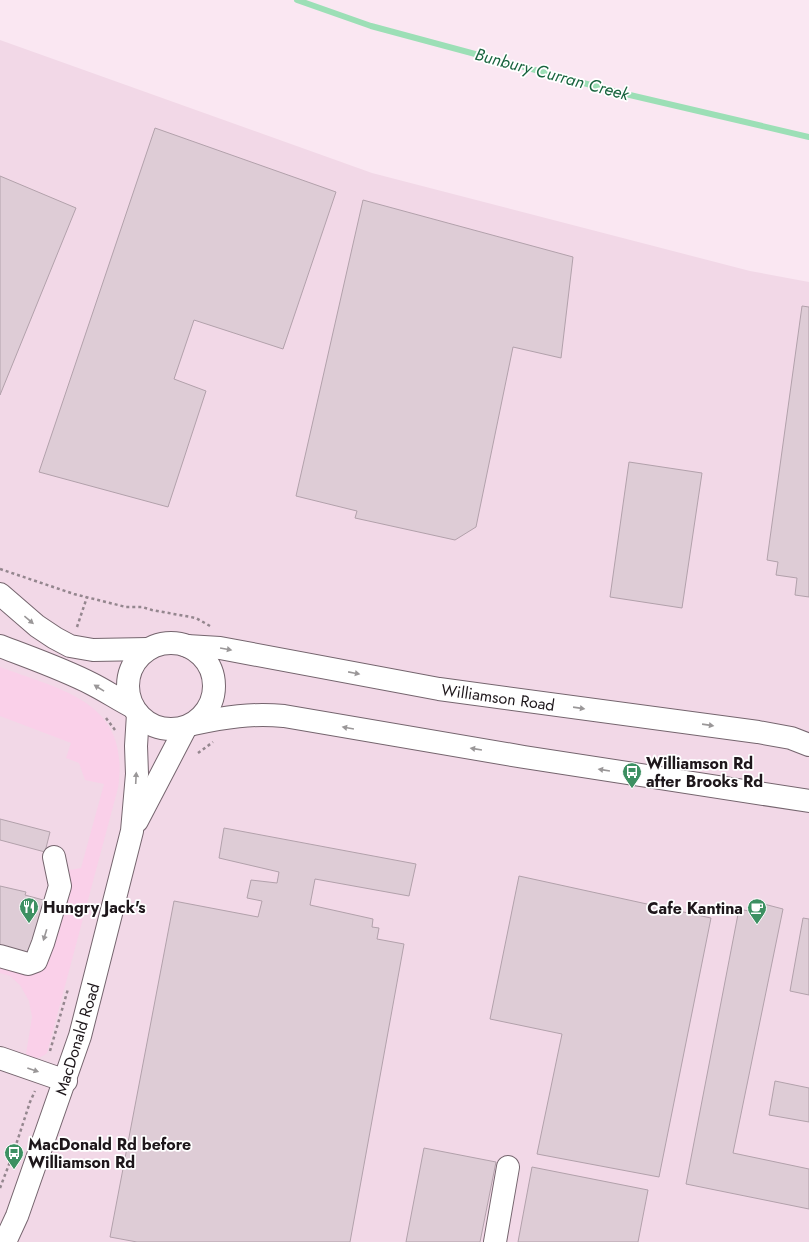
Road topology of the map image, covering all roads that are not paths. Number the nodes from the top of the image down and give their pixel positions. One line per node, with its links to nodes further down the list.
1 (0, 594): 4 (main road, one-way to 4)
2 (0, 646): 5 (main road, one-way to 2)
3 (187, 646): 4 (main road); 6 (main road); 7 (main road, Williamson Road, one-way to 7)
4 (148, 649): 5 (main road)
5 (135, 711): 6 (main road); 9 (main road, MacDonald Road, one-way to 5)
6 (190, 726): 8 (main road, one-way to 6); 9 (main road, MacDonald Road)
7 (809, 745)
8 (809, 801)
9 (132, 831): 13 (main road, MacDonald Road)
10 (54, 857): 11 (main road, one-way to 11)
11 (0, 956)
12 (0, 1058): 13 (main road, one-way to 13)
13 (66, 1081): 15 (main road, MacDonald Road)
14 (508, 1167): 16 (main road)
15 (5, 1242)
16 (495, 1242)

